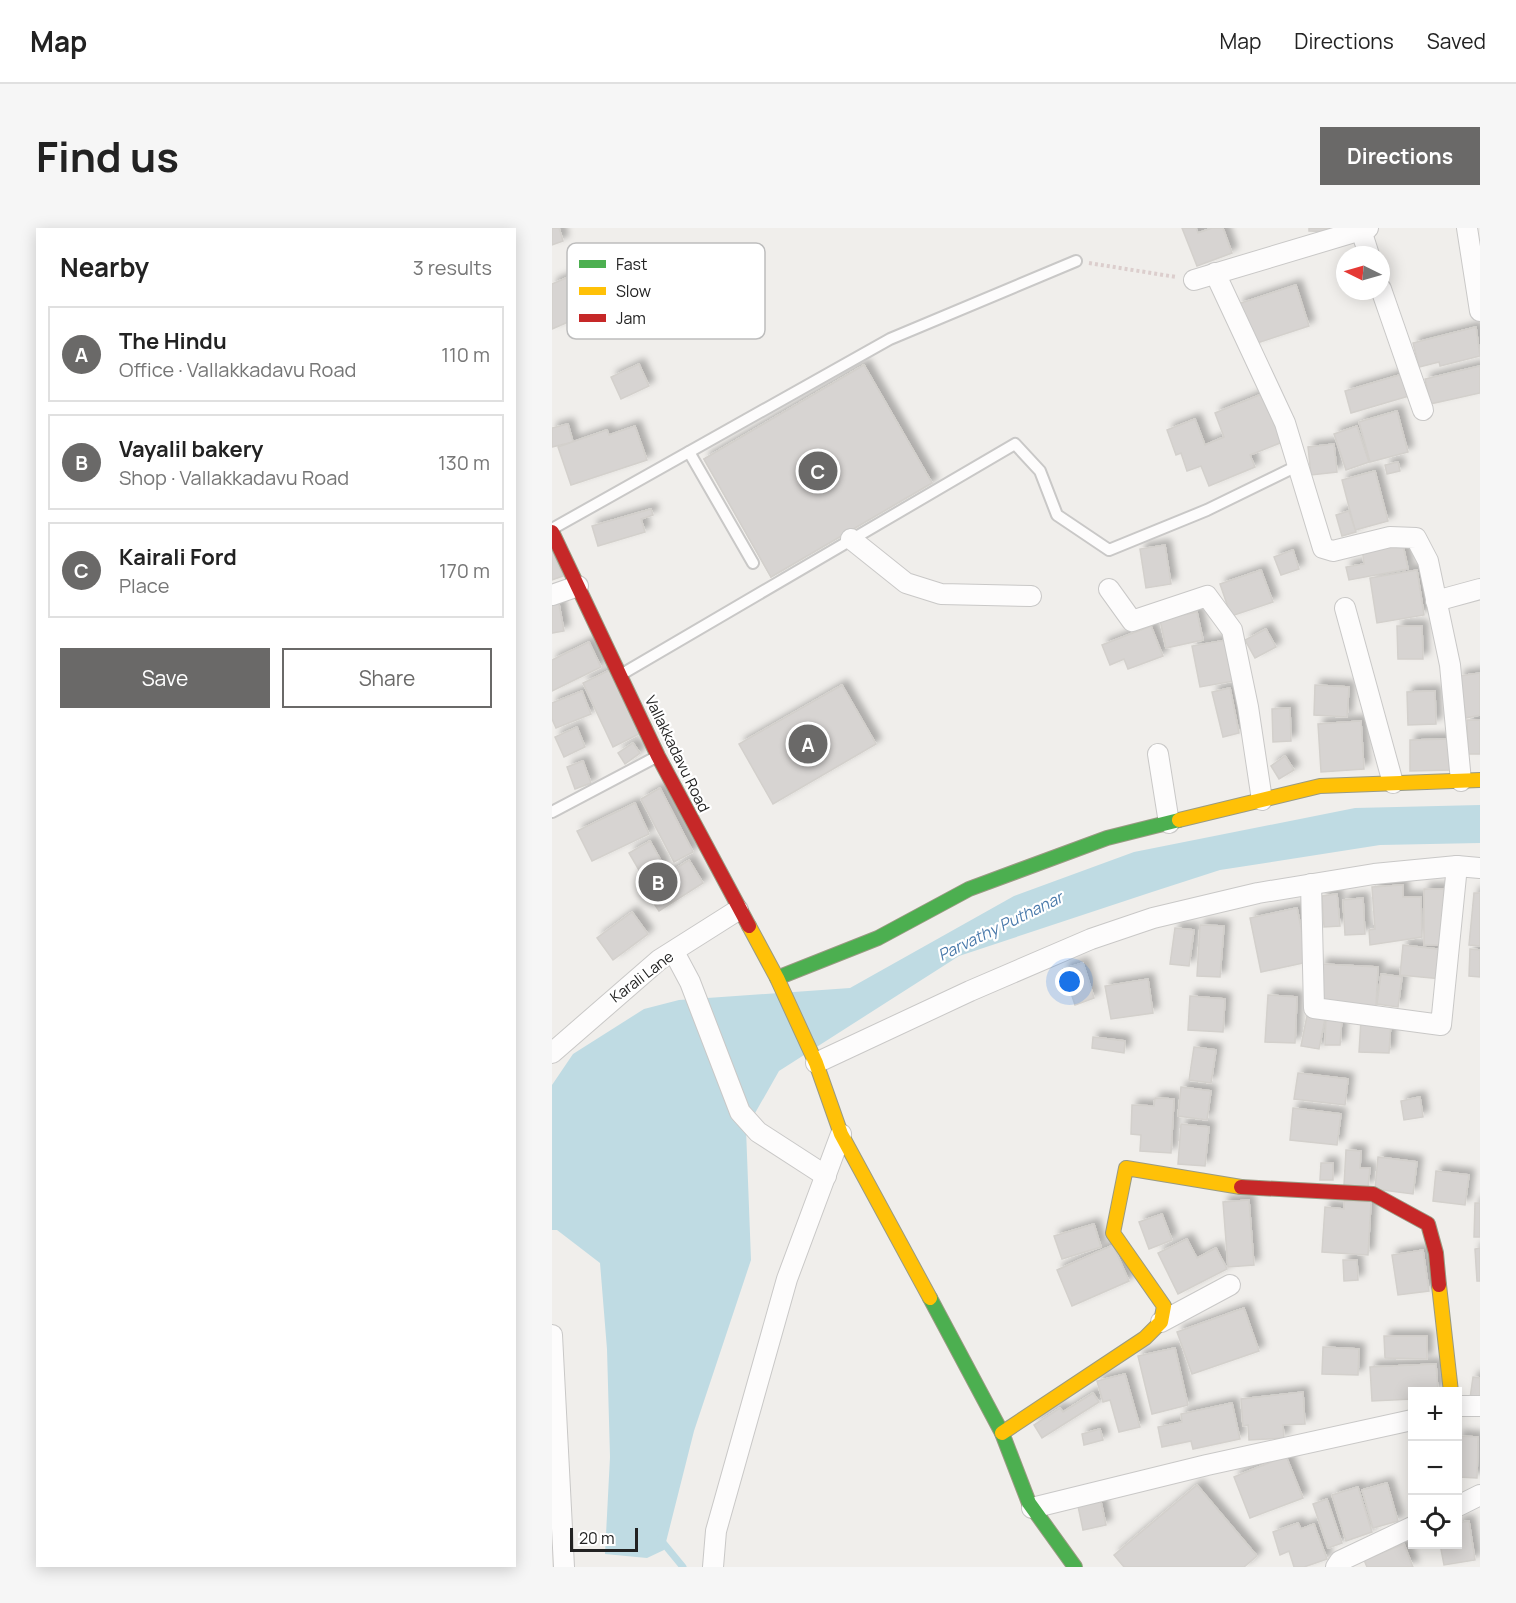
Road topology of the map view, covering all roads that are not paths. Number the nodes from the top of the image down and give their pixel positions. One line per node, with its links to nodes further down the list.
1 (1467, 228): 8 (street)
2 (1364, 229): 3 (street); 5 (street)
3 (1367, 246)
4 (1076, 261): 10 (lane)
5 (1215, 273): 6 (street); 11 (street)
6 (1194, 280)
7 (1385, 300): 9 (street)
8 (1480, 311)
9 (1423, 410)
10 (689, 452): 12 (lane); 14 (lane)
11 (1297, 466): 13 (lane); 20 (street)
12 (552, 530): 15 (street, Vallakkadavu Road)
13 (851, 539): 19 (street); 22 (lane)
14 (753, 563)
15 (578, 586): 18 (street); 22 (street, Vallakkadavu Road)
16 (1109, 589): 27 (street)
17 (1480, 589): 20 (street)
18 (552, 595)
19 (1031, 596)
20 (1436, 601): 25 (street)
21 (1345, 609): 26 (street)
22 (620, 675): 24 (street, Vallakkadavu Road)
23 (1158, 754): 29 (street)
24 (658, 756): 28 (lane); 33 (street, Vallakkadavu Road)
25 (1470, 781): 26 (street)
26 (1393, 783): 27 (street)
27 (1262, 800): 29 (street)
28 (552, 812)
29 (1169, 823): 35 (street)
30 (1457, 866): 31 (street); 32 (street); 32 (street)
31 (1480, 868)
32 (1311, 884): 37 (street)
33 (738, 910): 34 (street, Karali Lane); 35 (street, Vallakkadavu Road)
34 (674, 952): 36 (street, Karali Lane); 39 (street)
35 (779, 983): 37 (street, Vallakkadavu Road)
36 (552, 1053)
37 (814, 1059): 38 (street, Vallakkadavu Road)
38 (841, 1134): 39 (street); 47 (street, Vallakkadavu Road)
39 (826, 1176): 53 (street)
40 (1230, 1285): 41 (street)
41 (1161, 1322): 43 (street); 47 (street)
42 (552, 1335): 52 (street)
43 (1449, 1387)
44 (1462, 1406): 45 (street)
45 (1480, 1406)
46 (1408, 1421): 50 (street)
47 (1002, 1433): 50 (street, Vallakkadavu Road)
48 (1480, 1495): 49 (street)
49 (1462, 1504)
50 (1032, 1508): 54 (street, Vallakkadavu Road)
51 (1408, 1529): 55 (street)
52 (564, 1567)
53 (713, 1567)
54 (1075, 1567)
55 (1336, 1567)

